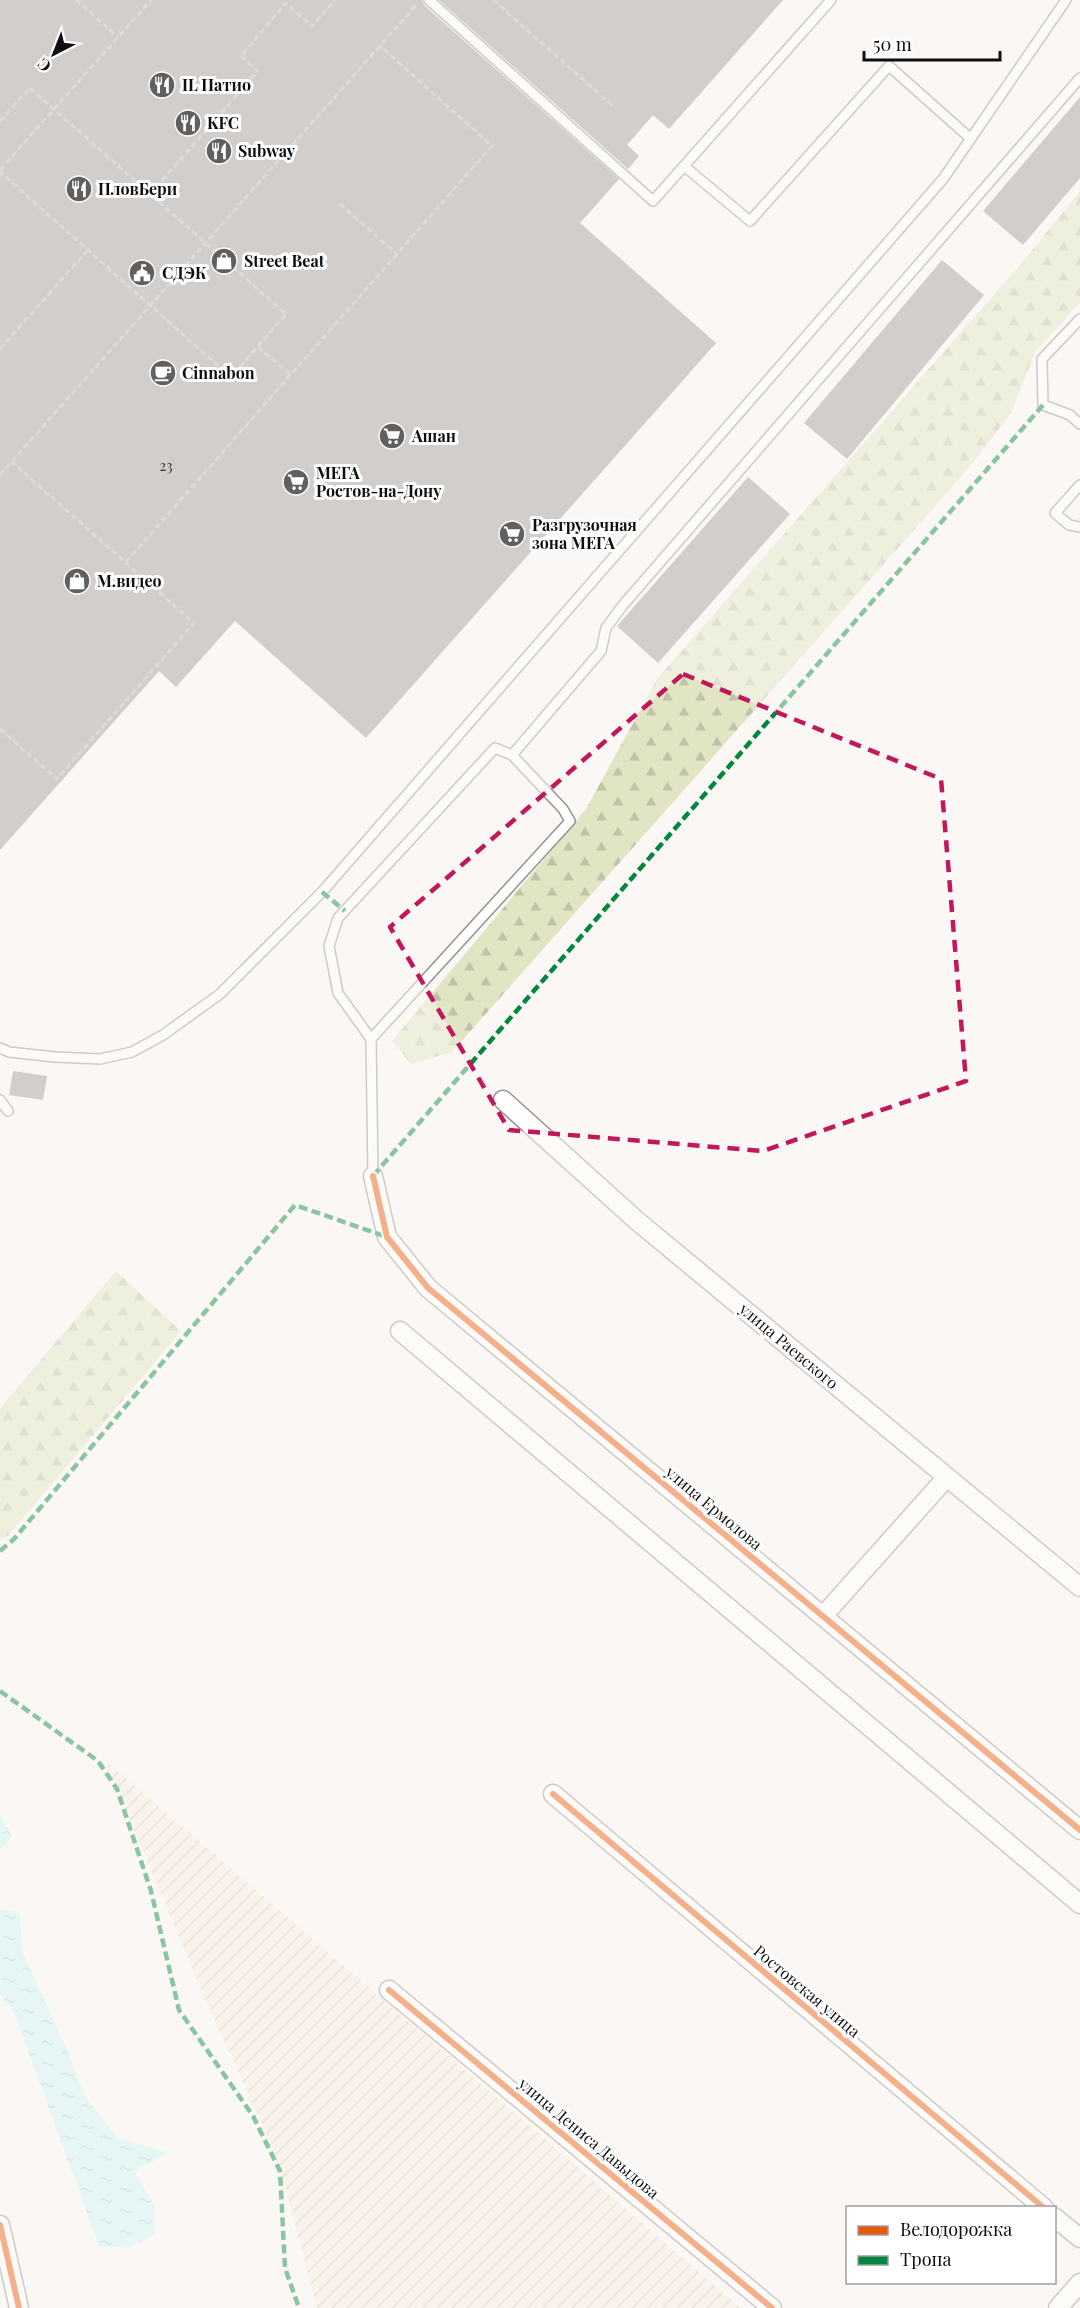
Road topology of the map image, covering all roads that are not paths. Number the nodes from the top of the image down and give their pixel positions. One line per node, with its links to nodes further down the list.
1 (429, 0): 6 (lane)
2 (831, 0): 6 (lane)
3 (1066, 0): 5 (lane)
4 (1080, 78): 11 (lane)
5 (970, 138): 6 (lane); 13 (lane)
6 (684, 166)
7 (1080, 319): 8 (lane)
8 (1080, 424)
9 (1080, 485): 10 (lane)
10 (1080, 527)
11 (512, 755): 12 (lane); 12 (lane)
12 (371, 1039): 17 (lane)
13 (0, 1048)
14 (0, 1100): 16 (lane)
15 (503, 1100): 19 (street, улица Раевского)
16 (8, 1111)
17 (373, 1176): 21 (street, улица Ермолова)
18 (400, 1331): 24 (street)
19 (947, 1477): 20 (street, улица Раевского); 21 (street)
20 (1080, 1587)
21 (823, 1616): 23 (street, улица Ермолова)
22 (553, 1794): 26 (street, Ростовская улица)
23 (1080, 1830)
24 (1080, 1904)
25 (389, 1990): 32 (street, улица Дениса Давыдова)
26 (1042, 2206)
27 (1056, 2219): 29 (street)
28 (0, 2225): 31 (street)
29 (1080, 2238)
30 (1080, 2283): 33 (street)
31 (20, 2308)
32 (771, 2308)
33 (1058, 2308)

